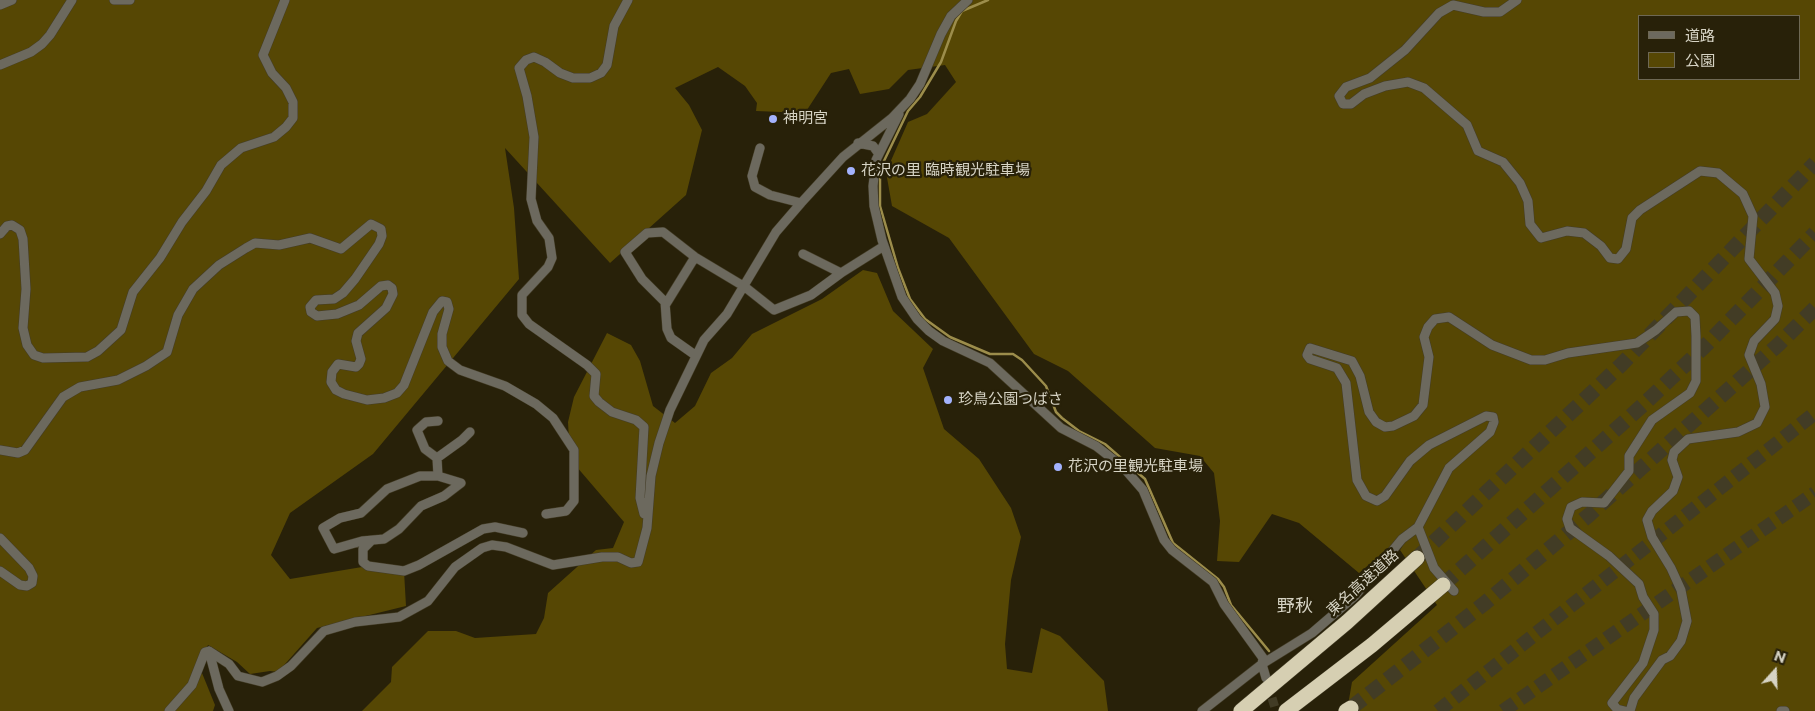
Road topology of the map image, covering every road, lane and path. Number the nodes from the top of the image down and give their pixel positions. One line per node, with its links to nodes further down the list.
1 (12, 0): 9 (street)
2 (72, 0): 10 (street)
3 (114, 0): 4 (street)
4 (130, 0)
5 (285, 0): 17 (street)
6 (628, 0): 32 (street)
7 (968, 0): 11 (street)
8 (1517, 0): 48 (street)
9 (0, 5)
10 (0, 65)
11 (901, 109): 12 (street); 14 (street)
12 (858, 143): 14 (street); 16 (street)
13 (760, 148): 16 (street)
14 (879, 155): 15 (street); 18 (street)
15 (888, 160)
16 (801, 203): 22 (street)
17 (0, 234)
18 (884, 246): 21 (street); 40 (street)
19 (803, 254): 21 (street)
20 (695, 256): 22 (street); 23 (street); 23 (street)
21 (841, 273): 22 (street)
22 (744, 287): 24 (street)
23 (666, 304): 24 (street)
24 (696, 355): 32 (street)
25 (438, 421): 28 (street)
26 (470, 432): 28 (street)
27 (0, 450): 30 (street)
28 (437, 458): 29 (street)
29 (438, 476): 35 (street); 35 (street)
30 (546, 514)
31 (1418, 527): 38 (street); 40 (street); 47 (street)
32 (647, 528): 39 (street)
33 (523, 533): 35 (street)
34 (0, 538): 37 (street)
35 (371, 541)
36 (1417, 558): 45 (highway, 東名高速道路)
37 (0, 571)
38 (1448, 588): 46 (highway)
39 (209, 651): 42 (street); 43 (street)
40 (1262, 664): 41 (street); 44 (street)
41 (1266, 678)
42 (170, 711)
43 (229, 711)
44 (1202, 711)
45 (1241, 711)
46 (1286, 711)
47 (1625, 711)
48 (1630, 711)

